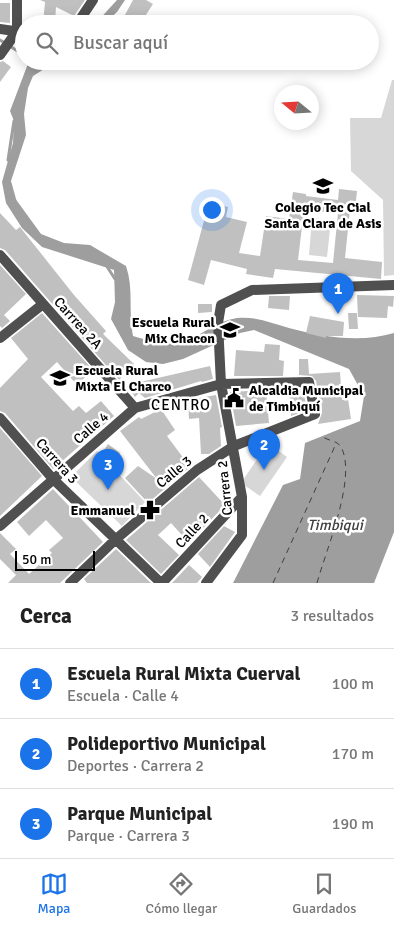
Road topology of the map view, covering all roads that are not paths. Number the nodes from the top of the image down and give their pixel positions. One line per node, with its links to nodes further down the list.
1 (17, 0): 3 (street)
2 (93, 0): 4 (street)
3 (18, 15)
4 (83, 15)
5 (0, 29): 6 (street)
6 (15, 31)
7 (15, 37): 8 (street)
8 (5, 48)
9 (0, 255): 11 (street, Carrrea 2A)
10 (394, 285): 13 (street, Carrera 2)
11 (43, 304): 12 (street); 14 (street, Carrrea 2A)
12 (0, 338)
13 (220, 384): 14 (street, Calle 4); 15 (street, Calle 4); 17 (street, Carrera 2)
14 (135, 408): 18 (street, Calle 4)
15 (315, 414): 17 (street, Calle 3)
16 (0, 418): 18 (street, Carrera 3)
17 (234, 446): 19 (street, Carrera 2); 21 (street, Calle 3)
18 (53, 479): 20 (street, Calle 4); 21 (street, Carrera 3)
19 (242, 497): 23 (street, Calle 2); 24 (street, Carrera 2)
20 (0, 526)
21 (115, 540): 22 (street, Calle 3); 23 (street, Carrera 3)
22 (70, 583)
23 (162, 583)
24 (206, 583)

